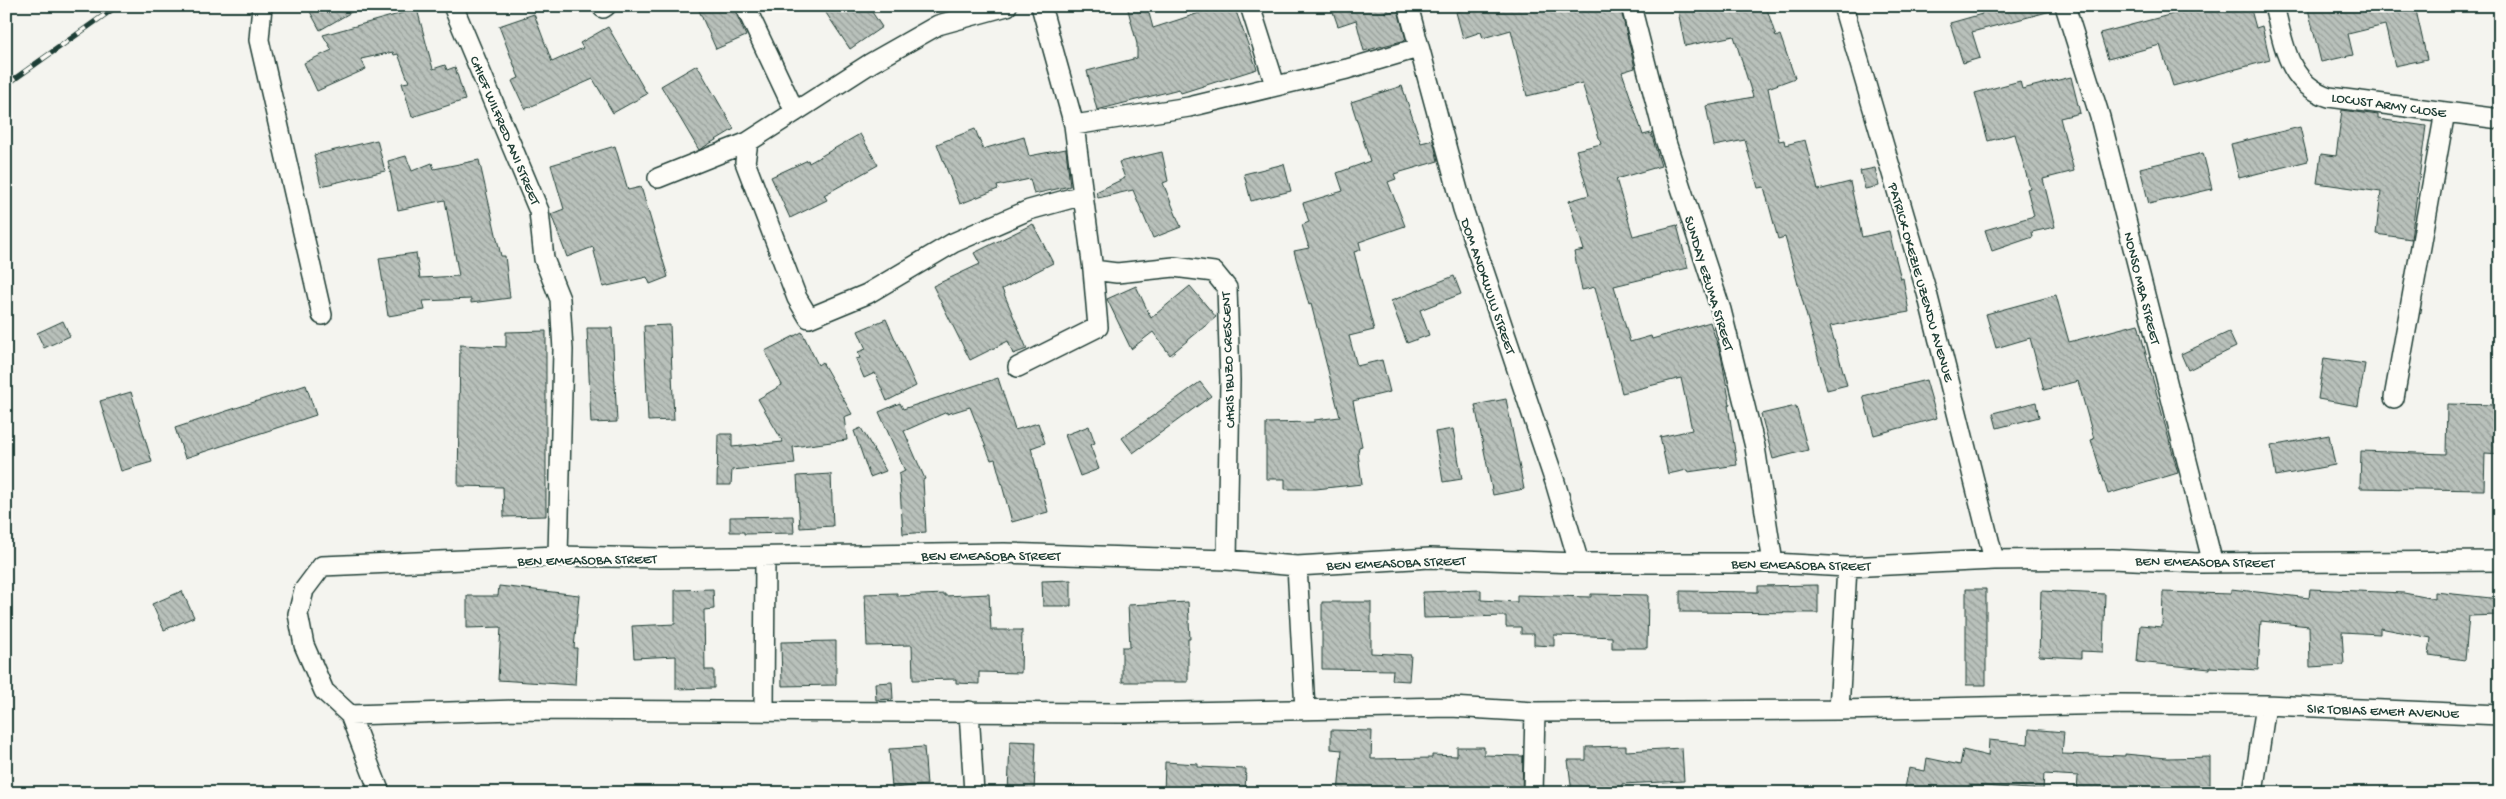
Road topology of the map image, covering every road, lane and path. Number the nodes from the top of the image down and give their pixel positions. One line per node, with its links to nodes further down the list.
1 (262, 6): 22 (street)
2 (453, 6): 25 (street, CHIEF WILFRED ANI STREET)
3 (745, 6): 14 (street)
4 (1007, 6): 14 (street)
5 (1041, 6): 17 (street)
6 (1250, 6): 13 (street)
7 (1408, 6): 12 (street, DOM ANOKWULU STREET)
8 (1631, 6): 31 (street, SUNDAY EZUMA STREET)
9 (1843, 6): 28 (street, PATRICK OKEZIE UZENDU AVENUE)
10 (2065, 6): 32 (street, NONSO MBA STREET)
11 (2274, 6): 15 (street, LOCUST ARMY CLOSE)
12 (1418, 48): 13 (street); 30 (street, DOM ANOKWULU STREET)
13 (1275, 85): 17 (street)
14 (795, 112): 18 (street)
15 (2445, 112): 16 (street, LOCUST ARMY CLOSE); 24 (street)
16 (2500, 119)
17 (1074, 125): 20 (street)
18 (748, 142): 19 (street); 20 (street)
19 (658, 178)
20 (1083, 195): 21 (street)
21 (1093, 270): 23 (street); 27 (street, CHRIS IBUZO CRESCENT)
22 (322, 315)
23 (1018, 367)
24 (2394, 398)
25 (558, 556): 26 (street, BEN EMEASOBA STREET); 41 (street, BEN EMEASOBA STREET)
26 (765, 556): 27 (street, BEN EMEASOBA STREET); 37 (street)
27 (1227, 560): 33 (street, BEN EMEASOBA STREET)
28 (1994, 560): 32 (street, BEN EMEASOBA STREET); 34 (street, BEN EMEASOBA STREET)
29 (2500, 561): 32 (street, BEN EMEASOBA STREET)
30 (1579, 563): 31 (street, BEN EMEASOBA STREET); 33 (street, BEN EMEASOBA STREET)
31 (1773, 563): 34 (street, BEN EMEASOBA STREET)
32 (2199, 563)
33 (1297, 566): 36 (street)
34 (1846, 567): 38 (street)
35 (2266, 705): 38 (street, SIR TOBIAS EMEH AVENUE); 42 (street, SIR TOBIAS EMEH AVENUE); 46 (street)
36 (1305, 708): 39 (street, SIR TOBIAS EMEH AVENUE); 40 (street, SIR TOBIAS EMEH AVENUE)
37 (764, 710): 39 (street, SIR TOBIAS EMEH AVENUE); 41 (street, SIR TOBIAS EMEH AVENUE)
38 (1839, 710): 40 (street, SIR TOBIAS EMEH AVENUE)
39 (969, 711): 44 (street)
40 (1535, 712): 45 (street)
41 (350, 715): 43 (street)
42 (2500, 715)
43 (380, 793)
44 (974, 793)
45 (1533, 793)
46 (2253, 793)

